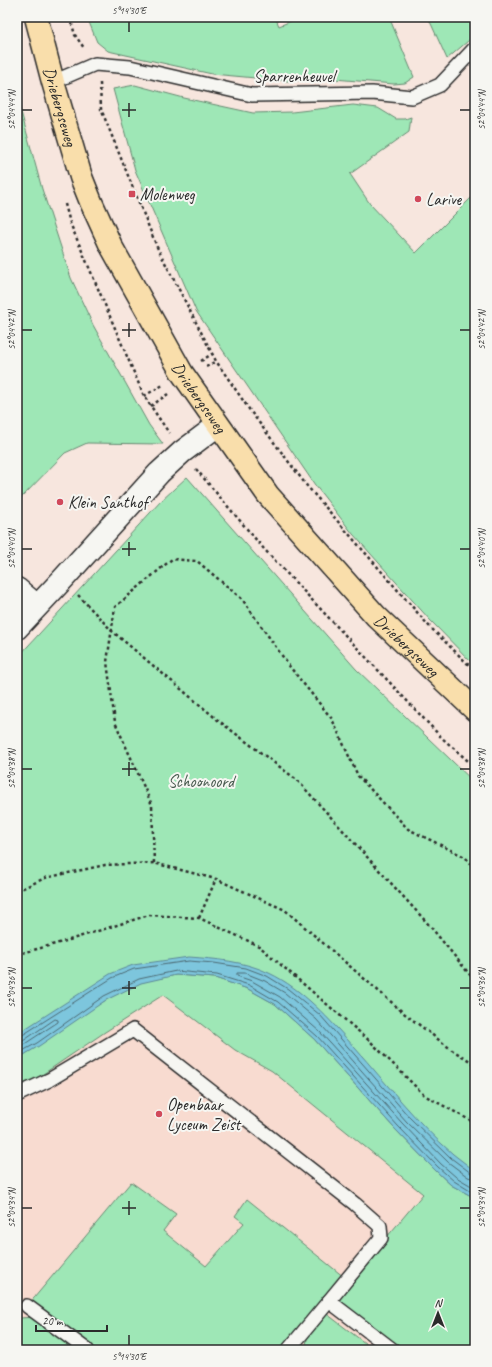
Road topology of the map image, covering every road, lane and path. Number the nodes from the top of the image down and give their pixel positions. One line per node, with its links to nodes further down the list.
1 (36, 17): 5 (main road, Driebergseweg)
2 (70, 17): 4 (path, Driebergseweg)
3 (475, 48): 4 (lane, Sparrenheuvel)
4 (96, 64): 5 (lane, Sparrenheuvel); 14 (path, Driebergseweg)
5 (53, 82): 7 (main road, Driebergseweg)
6 (151, 406): 8 (path, Driebergseweg)
7 (218, 425): 8 (street); 15 (main road, Driebergseweg)
8 (182, 452): 9 (street); 16 (path, Driebergseweg)
9 (63, 579): 11 (street); 13 (path)
10 (17, 589): 11 (street)
11 (36, 606): 12 (street)
12 (17, 628)
13 (112, 631): 17 (path); 18 (path); 23 (path)
14 (475, 670)
15 (475, 710)
16 (475, 767)
17 (154, 863): 19 (path); 20 (path)
18 (475, 868)
19 (216, 879): 21 (path); 24 (path)
20 (17, 891)
21 (199, 918): 22 (path); 26 (path)
22 (17, 953)
23 (475, 981)
24 (475, 1064)
25 (17, 1095): 27 (lane)
26 (475, 1123)
27 (328, 1301): 30 (lane); 31 (lane)
28 (27, 1306): 29 (lane)
29 (87, 1350)
30 (289, 1350)
31 (392, 1350)

